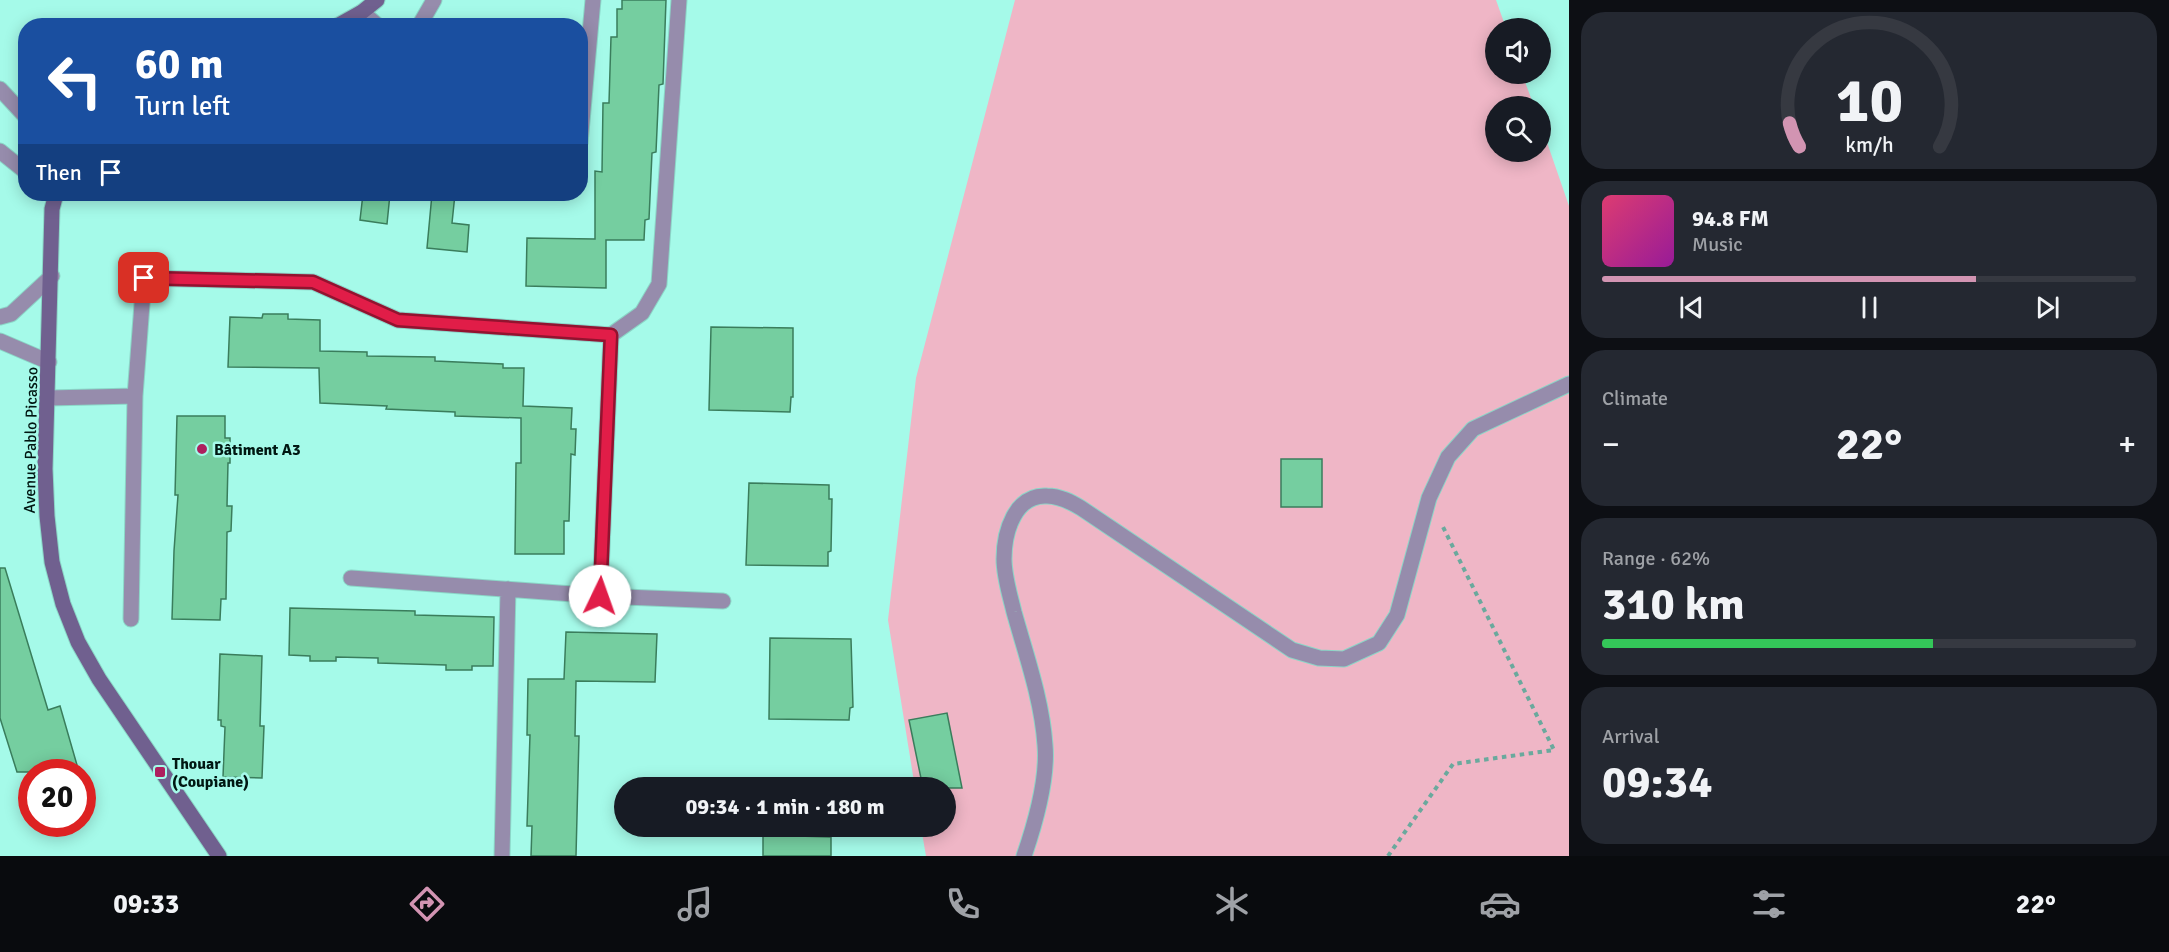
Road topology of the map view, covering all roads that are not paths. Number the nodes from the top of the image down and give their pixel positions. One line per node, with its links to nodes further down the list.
1 (377, 0): 5 (main road)
2 (434, 0): 8 (street)
3 (594, 0): 9 (street)
4 (679, 0): 17 (street)
5 (362, 12): 6 (main road); 7 (street)
6 (351, 18)
7 (369, 18)
8 (424, 18)
9 (588, 61)
10 (0, 90): 11 (street)
11 (18, 109)
12 (0, 150): 13 (street)
13 (18, 165)
14 (54, 201): 15 (main road, Avenue Pablo Picasso)
15 (52, 276): 16 (street); 19 (main road, Avenue Pablo Picasso)
16 (0, 317)
17 (611, 335): 21 (street); 25 (street)
18 (0, 341): 19 (street)
19 (49, 362): 22 (main road, Avenue Pablo Picasso)
20 (1569, 384): 30 (street)
21 (135, 396): 22 (street); 27 (street)
22 (48, 398): 28 (main road, Avenue Pablo Picasso)
23 (351, 578): 24 (street)
24 (508, 589): 25 (street); 29 (street)
25 (600, 596): 26 (street)
26 (723, 601)
27 (131, 619)
28 (219, 856)
29 (502, 856)
30 (1024, 856)

